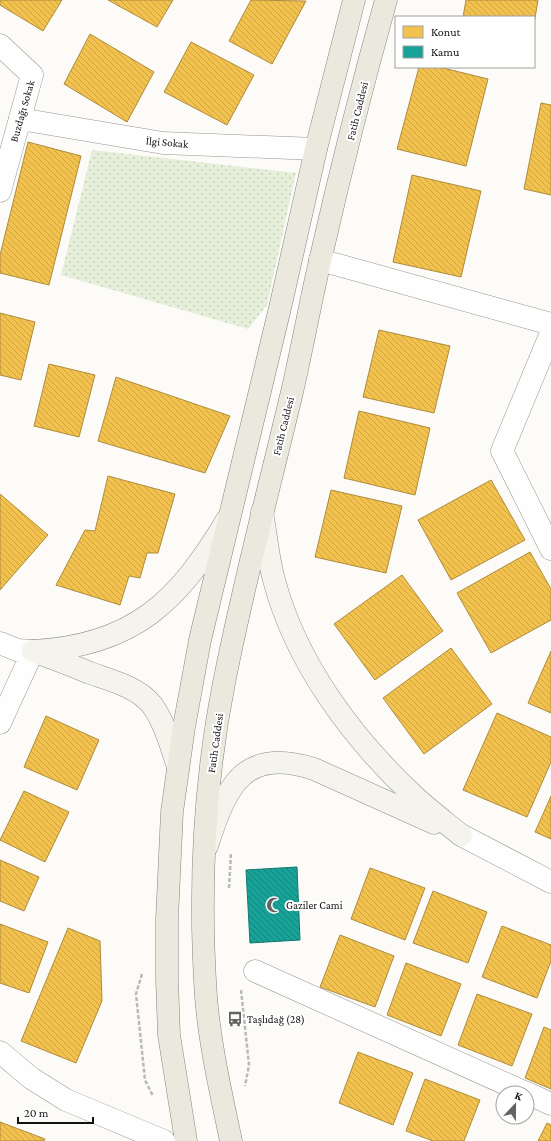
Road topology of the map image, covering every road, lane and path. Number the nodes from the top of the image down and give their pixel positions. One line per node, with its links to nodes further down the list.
1 (354, 0): 5 (main road)
2 (386, 0): 7 (main road, Fatih Caddesi)
3 (0, 45): 4 (street, Buzdağı Sokak)
4 (20, 118): 5 (street, İlgi Sokak); 6 (street, Buzdağı Sokak)
5 (316, 149): 11 (main road)
6 (0, 191)
7 (320, 260): 8 (street); 10 (main road, Fatih Caddesi)
8 (551, 324)
9 (551, 333): 12 (street)
10 (262, 511): 17 (street); 18 (main road, Fatih Caddesi)
11 (230, 514): 14 (street); 16 (main road)
12 (551, 549)
13 (0, 643): 14 (street)
14 (34, 651): 15 (street); 16 (street)
15 (0, 723)
16 (178, 767): 26 (main road)
17 (461, 835): 18 (street); 19 (street)
18 (204, 857): 27 (main road, Fatih Caddesi)
19 (551, 882)
20 (255, 971): 22 (street)
21 (0, 1052): 25 (street)
22 (508, 1085)
23 (535, 1097): 24 (street)
24 (551, 1104)
25 (164, 1141)
26 (186, 1141)
27 (231, 1141)

